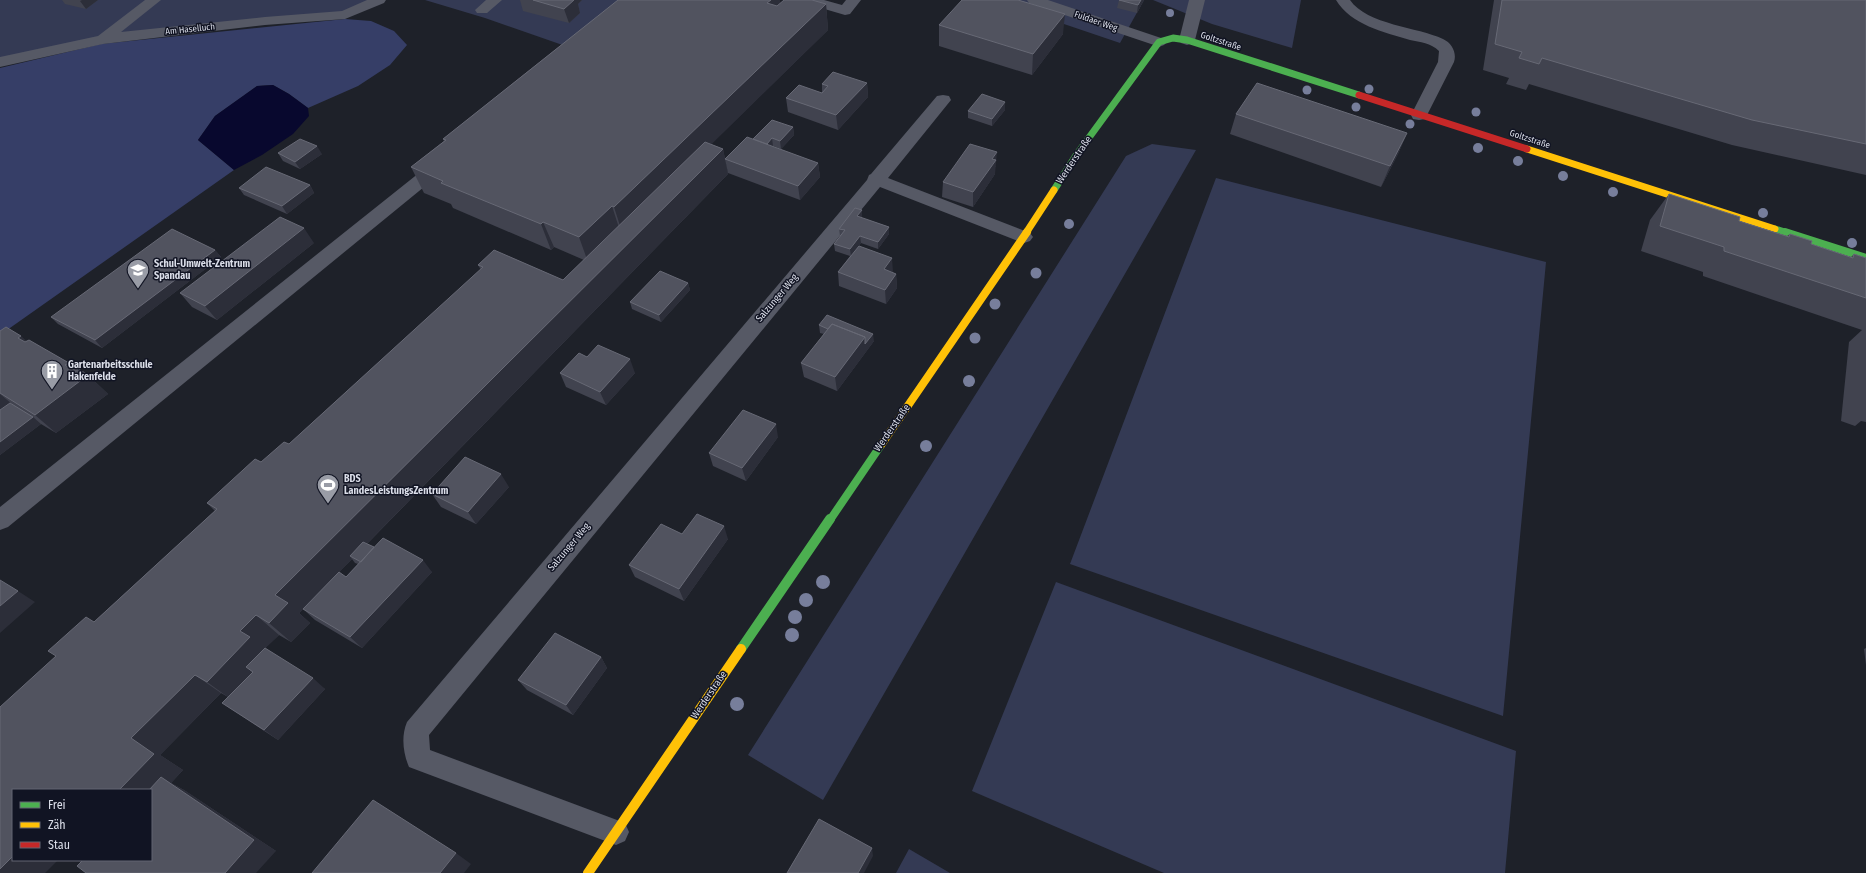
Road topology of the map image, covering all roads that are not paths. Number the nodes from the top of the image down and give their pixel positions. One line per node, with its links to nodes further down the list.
1 (154, 0): 10 (lane)
2 (379, 0): 10 (lane, Am Haselluch)
3 (495, 0): 9 (lane)
4 (809, 0): 5 (lane)
5 (854, 0)
6 (1034, 0): 12 (lane, Fuldaer Weg)
7 (1197, 0): 11 (street)
8 (1343, 0): 15 (lane)
9 (482, 10)
10 (103, 39): 13 (lane, Am Haselluch)
11 (1187, 40): 12 (street); 15 (street, Goltzstraße)
12 (1159, 42): 18 (street, Werderstraße)
13 (0, 62)
14 (943, 100): 17 (lane, Salzunger Weg)
15 (1419, 115): 19 (street, Goltzstraße)
16 (451, 156): 20 (lane)
17 (875, 179): 18 (lane); 21 (lane, Salzunger Weg)
18 (1024, 237): 21 (street, Werderstraße)
19 (1866, 258)
20 (0, 520)
21 (616, 832): 22 (street, Werderstraße)
22 (588, 873)

